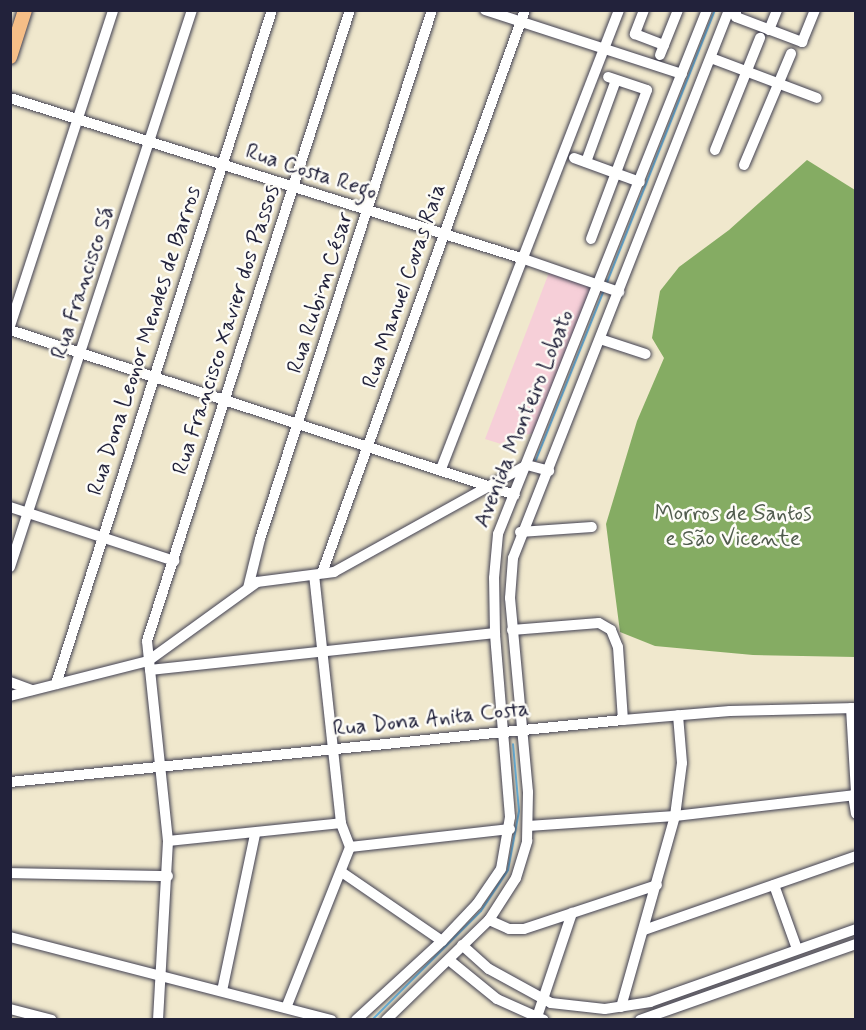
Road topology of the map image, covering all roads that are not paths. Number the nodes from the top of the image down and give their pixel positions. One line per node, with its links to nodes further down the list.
1 (26, 10): 22 (main road)
2 (112, 10): 29 (street)
3 (192, 10): 30 (street, Rua Francisco Sá)
4 (272, 10): 34 (street, Rua Dona Leonor Mendes de Barros)
5 (350, 10): 38 (street, Rua Francisco Xavier dos Passos)
6 (432, 10): 39 (street, Rua Rubim César)
7 (485, 10): 17 (street)
8 (525, 10): 17 (street, Rua Manuel Covas Raia)
9 (619, 10): 20 (street)
10 (644, 10): 11 (street)
11 (678, 10)
12 (707, 10): 25 (street, Avenida Monteiro Lobato)
13 (729, 10): 23 (street, Avenida Monteiro Lobato)
14 (736, 10): 18 (street)
15 (777, 10): 18 (street)
16 (815, 10): 18 (street)
17 (520, 22): 20 (street); 40 (street, Rua Manuel Covas Raia)
18 (769, 30)
19 (760, 38): 24 (street)
20 (604, 49): 25 (street); 42 (street)
21 (792, 54): 26 (street)
22 (10, 57)
23 (711, 58): 24 (street); 44 (street, Avenida Monteiro Lobato)
24 (747, 72): 26 (street); 31 (street)
25 (682, 74): 37 (street, Avenida Monteiro Lobato)
26 (779, 84): 28 (street); 35 (street)
27 (10, 98): 29 (street, Rua Costa Rego)
28 (817, 98)
29 (78, 119): 30 (street, Rua Costa Rego); 45 (street)
30 (150, 142): 34 (street, Rua Costa Rego); 47 (street, Rua Francisco Sá)
31 (715, 150)
32 (574, 158): 33 (street)
33 (586, 162): 36 (street); 36 (street)
34 (222, 165): 38 (street, Rua Costa Rego); 49 (street, Rua Dona Leonor Mendes de Barros)
35 (744, 165)
36 (616, 173): 37 (street); 41 (street)
37 (640, 182): 43 (street, Avenida Monteiro Lobato)
38 (293, 188): 39 (street, Rua Costa Rego); 50 (street, Rua Francisco Xavier dos Passos)
39 (369, 211): 40 (street, Rua Costa Rego); 51 (street, Rua Rubim César)
40 (442, 236): 42 (street, Rua Costa Rego); 52 (street, Rua Manuel Covas Raia)
41 (591, 239)
42 (521, 258): 43 (street, Rua Costa Rego); 54 (street)
43 (601, 286): 44 (street, Rua Costa Rego); 53 (street, Avenida Monteiro Lobato)
44 (617, 292): 46 (street, Avenida Monteiro Lobato)
45 (10, 328): 47 (street)
46 (600, 339): 48 (street); 55 (street, Avenida Monteiro Lobato)
47 (82, 353): 49 (street); 59 (street, Rua Francisco Sá)
48 (646, 354)
49 (154, 376): 50 (street); 62 (street, Rua Dona Leonor Mendes de Barros)
50 (225, 399): 51 (street); 63 (street, Rua Francisco Xavier dos Passos)
51 (299, 423): 52 (street); 66 (street, Rua Rubim César)
52 (370, 446): 54 (street); 65 (street, Rua Manuel Covas Raia)
53 (528, 465): 55 (street); 56 (street); 57 (street, Avenida Monteiro Lobato)
54 (441, 469): 56 (street)
55 (547, 471): 61 (street, Avenida Monteiro Lobato)
56 (488, 484): 57 (street); 65 (street)
57 (515, 495): 68 (street, Avenida Monteiro Lobato)
58 (10, 507): 59 (street)
59 (27, 512): 62 (street); 64 (street, Rua Francisco Sá)
60 (592, 527): 61 (street)
61 (520, 532): 67 (street, Avenida Monteiro Lobato)
62 (102, 538): 63 (street); 72 (street, Rua Dona Leonor Mendes de Barros)
63 (174, 561): 70 (street, Rua Francisco Xavier dos Passos)
64 (10, 567)
65 (318, 574): 66 (street); 69 (street)
66 (248, 588): 70 (street)
67 (512, 630): 77 (street); 78 (street, Avenida Monteiro Lobato)
68 (495, 633): 69 (street); 79 (street, Avenida Monteiro Lobato)
69 (324, 654): 70 (street); 80 (street)
70 (149, 666): 72 (street); 81 (street, Rua Francisco Xavier dos Passos)
71 (10, 682): 73 (street)
72 (56, 684): 73 (street)
73 (33, 690): 74 (street)
74 (10, 696)
75 (853, 708): 76 (street, Rua Dona Anita Costa); 83 (street)
76 (678, 715): 77 (street, Rua Dona Anita Costa); 85 (street)
77 (623, 720): 78 (street, Rua Dona Anita Costa)
78 (521, 730): 79 (street, Rua Dona Anita Costa); 87 (street, Avenida Monteiro Lobato)
79 (506, 732): 80 (street, Rua Dona Anita Costa); 88 (street, Avenida Monteiro Lobato)
80 (333, 750): 81 (street, Rua Dona Anita Costa); 86 (street)
81 (162, 766): 82 (street, Rua Dona Anita Costa); 90 (street, Rua Francisco Xavier dos Passos)
82 (10, 782)
83 (855, 794): 84 (street); 85 (street)
84 (855, 814)
85 (675, 816): 87 (street); 96 (street)
86 (341, 823): 89 (street); 91 (street)
87 (528, 826): 99 (street, Avenida Monteiro Lobato)
88 (510, 829): 91 (street); 103 (street, Avenida Monteiro Lobato)
89 (255, 834): 90 (street); 109 (street)
90 (168, 841): 95 (street, Rua Francisco Xavier dos Passos)
91 (350, 847): 94 (street)
92 (855, 856): 97 (street)
93 (10, 873): 95 (street)
94 (343, 873): 103 (street); 112 (street)
95 (168, 876): 108 (street, Rua Francisco Xavier dos Passos)
96 (657, 885): 98 (street); 101 (street)
97 (774, 885): 101 (street); 106 (street)
98 (572, 913): 99 (street); 110 (street)
99 (489, 920): 105 (street, Avenida Monteiro Lobato)
100 (855, 929): 106 (street)
101 (645, 930): 111 (street)
102 (10, 937): 108 (street)
103 (442, 941): 119 (street, Avenida Monteiro Lobato)
104 (855, 944): 121 (street)
105 (462, 945): 107 (street, Avenida Monteiro Lobato); 110 (street)
106 (797, 950): 111 (street)
107 (449, 960): 114 (street); 120 (street, Avenida Monteiro Lobato)
108 (163, 976): 109 (street); 117 (street, Rua Francisco Xavier dos Passos)
109 (222, 991): 112 (street)
110 (543, 1000): 111 (street); 114 (street)
111 (621, 1007)
112 (286, 1008): 118 (street)
113 (10, 1011): 115 (street); 116 (street)
114 (539, 1019)
115 (11, 1020)
116 (51, 1020)
117 (158, 1020)
118 (331, 1020)
119 (356, 1020)
120 (386, 1020)
121 (640, 1020)

